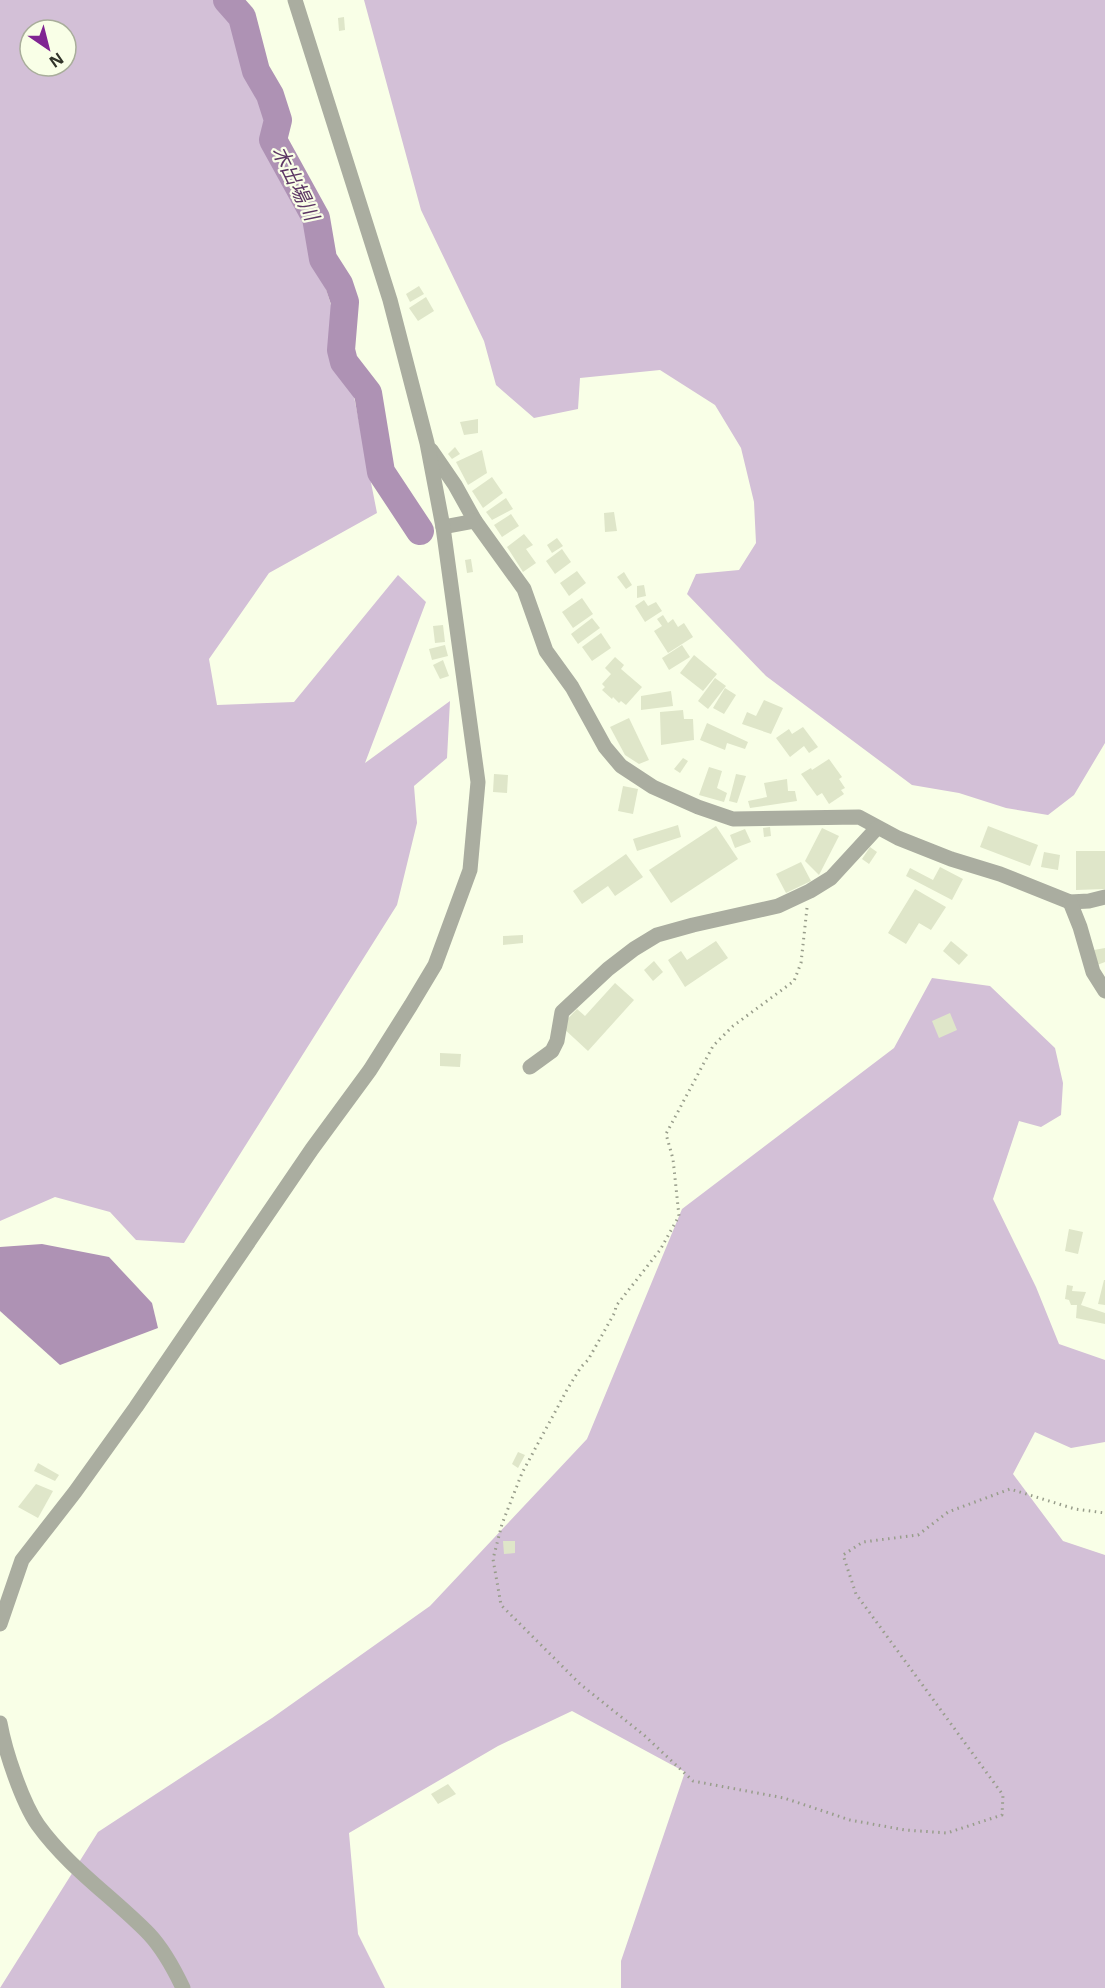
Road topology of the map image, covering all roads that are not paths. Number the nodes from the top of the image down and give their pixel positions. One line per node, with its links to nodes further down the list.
1 (295, 0): 2 (street)
2 (427, 443): 3 (street); 4 (street)
3 (475, 521): 4 (street); 5 (street)
4 (443, 527): 10 (street)
5 (877, 828): 7 (street); 9 (street)
6 (1105, 897): 7 (street)
7 (1070, 902): 8 (street)
8 (1105, 991)
9 (530, 1067)
10 (0, 1624)
11 (0, 1723): 12 (street)
12 (183, 1988)

